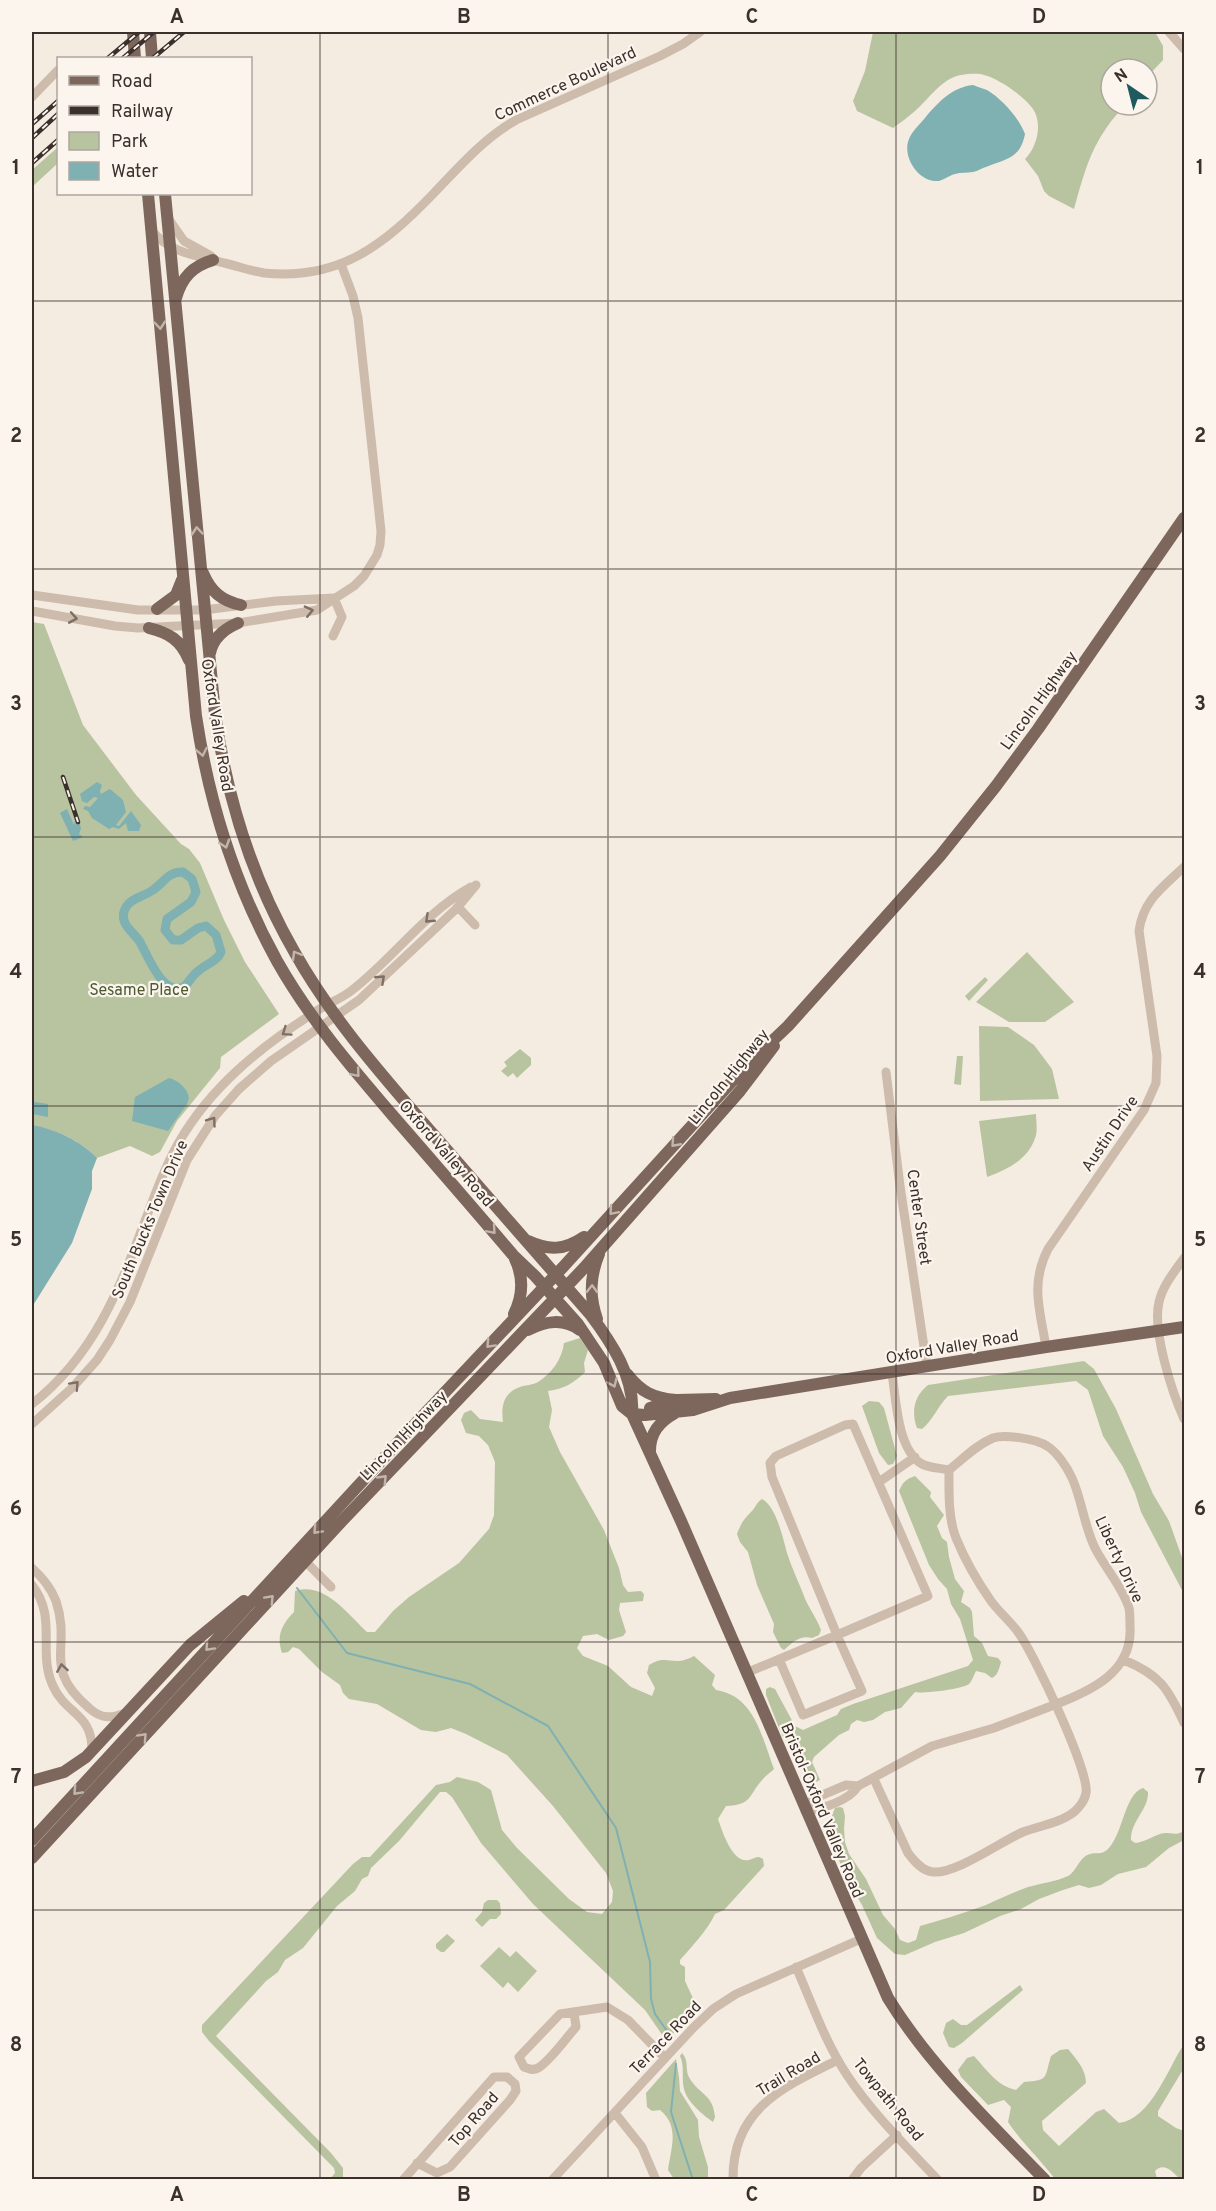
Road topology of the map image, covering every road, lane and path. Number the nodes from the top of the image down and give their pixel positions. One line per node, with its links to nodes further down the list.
1 (133, 32): 6 (main road)
2 (150, 32): 7 (main road)
3 (700, 32): 16 (street, Commerce Boulevard)
4 (1169, 32): 5 (street)
5 (1185, 49)
6 (135, 57)
7 (152, 57)
8 (57, 71): 9 (street)
9 (32, 97)
10 (148, 195): 13 (main road, Oxford Valley Road)
11 (165, 195): 12 (main road, Oxford Valley Road)
12 (167, 216): 14 (main road, Oxford Valley Road); 15 (street, Commerce Boulevard)
13 (151, 230): 14 (street, Commerce Boulevard); 22 (main road, Oxford Valley Road, one-way to 22)
14 (170, 248): 15 (street, Commerce Boulevard); 17 (main road, Oxford Valley Road)
15 (218, 261): 16 (street, Commerce Boulevard); 17 (main road)
16 (341, 264): 24 (street)
17 (175, 302): 21 (main road, Oxford Valley Road, one-way to 17)
18 (1185, 518): 20 (main road, Lincoln Highway)
19 (1185, 528): 20 (street)
20 (1173, 535): 43 (main road, Lincoln Highway)
21 (200, 566): 25 (main road); 28 (main road, Oxford Valley Road)
22 (183, 573): 26 (main road); 27 (main road, Oxford Valley Road)
23 (32, 595): 26 (street)
24 (334, 598): 25 (street); 30 (street, one-way to 24); 34 (street)
25 (241, 605): 28 (street)
26 (158, 609): 27 (street)
27 (187, 609): 28 (street); 31 (main road, Oxford Valley Road)
28 (204, 610): 32 (main road, Oxford Valley Road)
29 (32, 611): 33 (street, one-way to 33)
30 (238, 623): 32 (street); 35 (main road)
31 (188, 624): 32 (street); 33 (street); 36 (main road, Oxford Valley Road)
32 (206, 625): 35 (main road, Oxford Valley Road)
33 (149, 627): 36 (main road)
34 (333, 636)
35 (209, 657): 40 (main road, Oxford Valley Road, one-way to 35)
36 (190, 664): 41 (main road, Oxford Valley Road, one-way to 41)
37 (1185, 867): 61 (street, Austin Drive)
38 (458, 907): 39 (street); 40 (street, South Bucks Town Drive, one-way to 40); 42 (street, South Bucks Town Drive, one-way to 38)
39 (475, 925)
40 (327, 1004): 41 (street, South Bucks Town Drive); 42 (main road, Oxford Valley Road)
41 (311, 1014): 44 (main road, Oxford Valley Road); 65 (street, South Bucks Town Drive, one-way to 65)
42 (335, 1016): 44 (street, South Bucks Town Drive); 47 (main road, Oxford Valley Road)
43 (788, 1026): 46 (main road, Lincoln Highway, one-way to 46); 48 (main road, Lincoln Highway)
44 (320, 1027): 49 (main road, Oxford Valley Road, one-way to 49); 69 (street, South Bucks Town Drive, one-way to 44)
45 (886, 1072): 62 (street, Center Street)
46 (598, 1228): 47 (main road); 51 (main road, Lincoln Highway)
47 (525, 1240): 51 (main road, Oxford Valley Road)
48 (601, 1249): 53 (main road, Lincoln Highway); 57 (main road, one-way to 48)
49 (513, 1255): 52 (main road, Oxford Valley Road); 55 (main road)
50 (1185, 1258): 58 (street)
51 (555, 1275): 52 (main road, Lincoln Highway); 53 (main road, Oxford Valley Road)
52 (544, 1286): 54 (main road, Oxford Valley Road); 55 (main road, Lincoln Highway)
53 (566, 1287): 54 (main road, Lincoln Highway); 57 (main road, Oxford Valley Road)
54 (555, 1298): 59 (main road, Lincoln Highway); 60 (main road, Oxford Valley Road)
55 (510, 1322): 76 (main road, Lincoln Highway, one-way to 76)
56 (1185, 1327): 58 (main road, Oxford Valley Road)
57 (600, 1328): 63 (main road, Oxford Valley Road)
58 (1160, 1331): 61 (main road, Oxford Valley Road); 68 (street)
59 (522, 1333): 60 (main road); 74 (main road, Lincoln Highway, one-way to 59)
60 (588, 1337): 67 (main road, Oxford Valley Road, one-way to 67)
61 (1046, 1347): 62 (main road, Oxford Valley Road)
62 (927, 1367): 64 (main road, Oxford Valley Road)
63 (624, 1371): 66 (main road); 67 (main road, Oxford Valley Road)
64 (892, 1373): 66 (main road, Oxford Valley Road); 71 (street)
65 (32, 1404)
66 (676, 1407): 67 (main road, Oxford Valley Road); 70 (main road)
67 (632, 1414): 70 (main road, Bristol-Oxford Valley Road)
68 (1185, 1419)
69 (32, 1424)
70 (650, 1452): 82 (main road, Bristol-Oxford Valley Road)
71 (915, 1457): 72 (street); 73 (street)
72 (949, 1470): 81 (street, Liberty Drive); 83 (street)
73 (879, 1482): 79 (street); 79 (street)
74 (305, 1561): 76 (main road, Lincoln Highway); 78 (street)
75 (32, 1568): 84 (street, one-way to 75)
76 (284, 1575): 84 (main road); 90 (main road, Lincoln Highway, one-way to 90); 91 (main road, Lincoln Highway, one-way to 76)
77 (32, 1585): 86 (street)
78 (331, 1587)
79 (837, 1635): 80 (street); 80 (street)
80 (779, 1659): 82 (street)
81 (1124, 1660): 83 (street); 85 (street)
82 (746, 1673): 89 (main road, Bristol-Oxford Valley Road)
83 (1054, 1705): 87 (street); 87 (street)
84 (128, 1711): 86 (main road)
85 (1185, 1723)
86 (92, 1750): 88 (main road)
87 (874, 1779): 89 (street)
88 (32, 1781)
89 (805, 1811): 92 (main road, Bristol-Oxford Valley Road)
90 (32, 1840)
91 (32, 1858)
92 (861, 1939): 93 (street, Terrace Road); 106 (main road, Bristol-Oxford Valley Road)
93 (796, 1967): 95 (street, Terrace Road); 96 (street, Towpath Road)
94 (574, 2012): 94 (street); 95 (street)
95 (665, 2058): 97 (street, Terrace Road)
96 (838, 2060): 98 (street, Towpath Road); 103 (street, Trail Road)
97 (615, 2113): 101 (street, Terrace Road); 102 (street)
98 (897, 2135): 104 (street); 105 (street, Towpath Road)
99 (417, 2163): 99 (street, Top Road); 100 (street, Top Road)
100 (403, 2180)
101 (552, 2180)
102 (656, 2180)
103 (733, 2180)
104 (852, 2180)
105 (938, 2180)
106 (1045, 2180)

